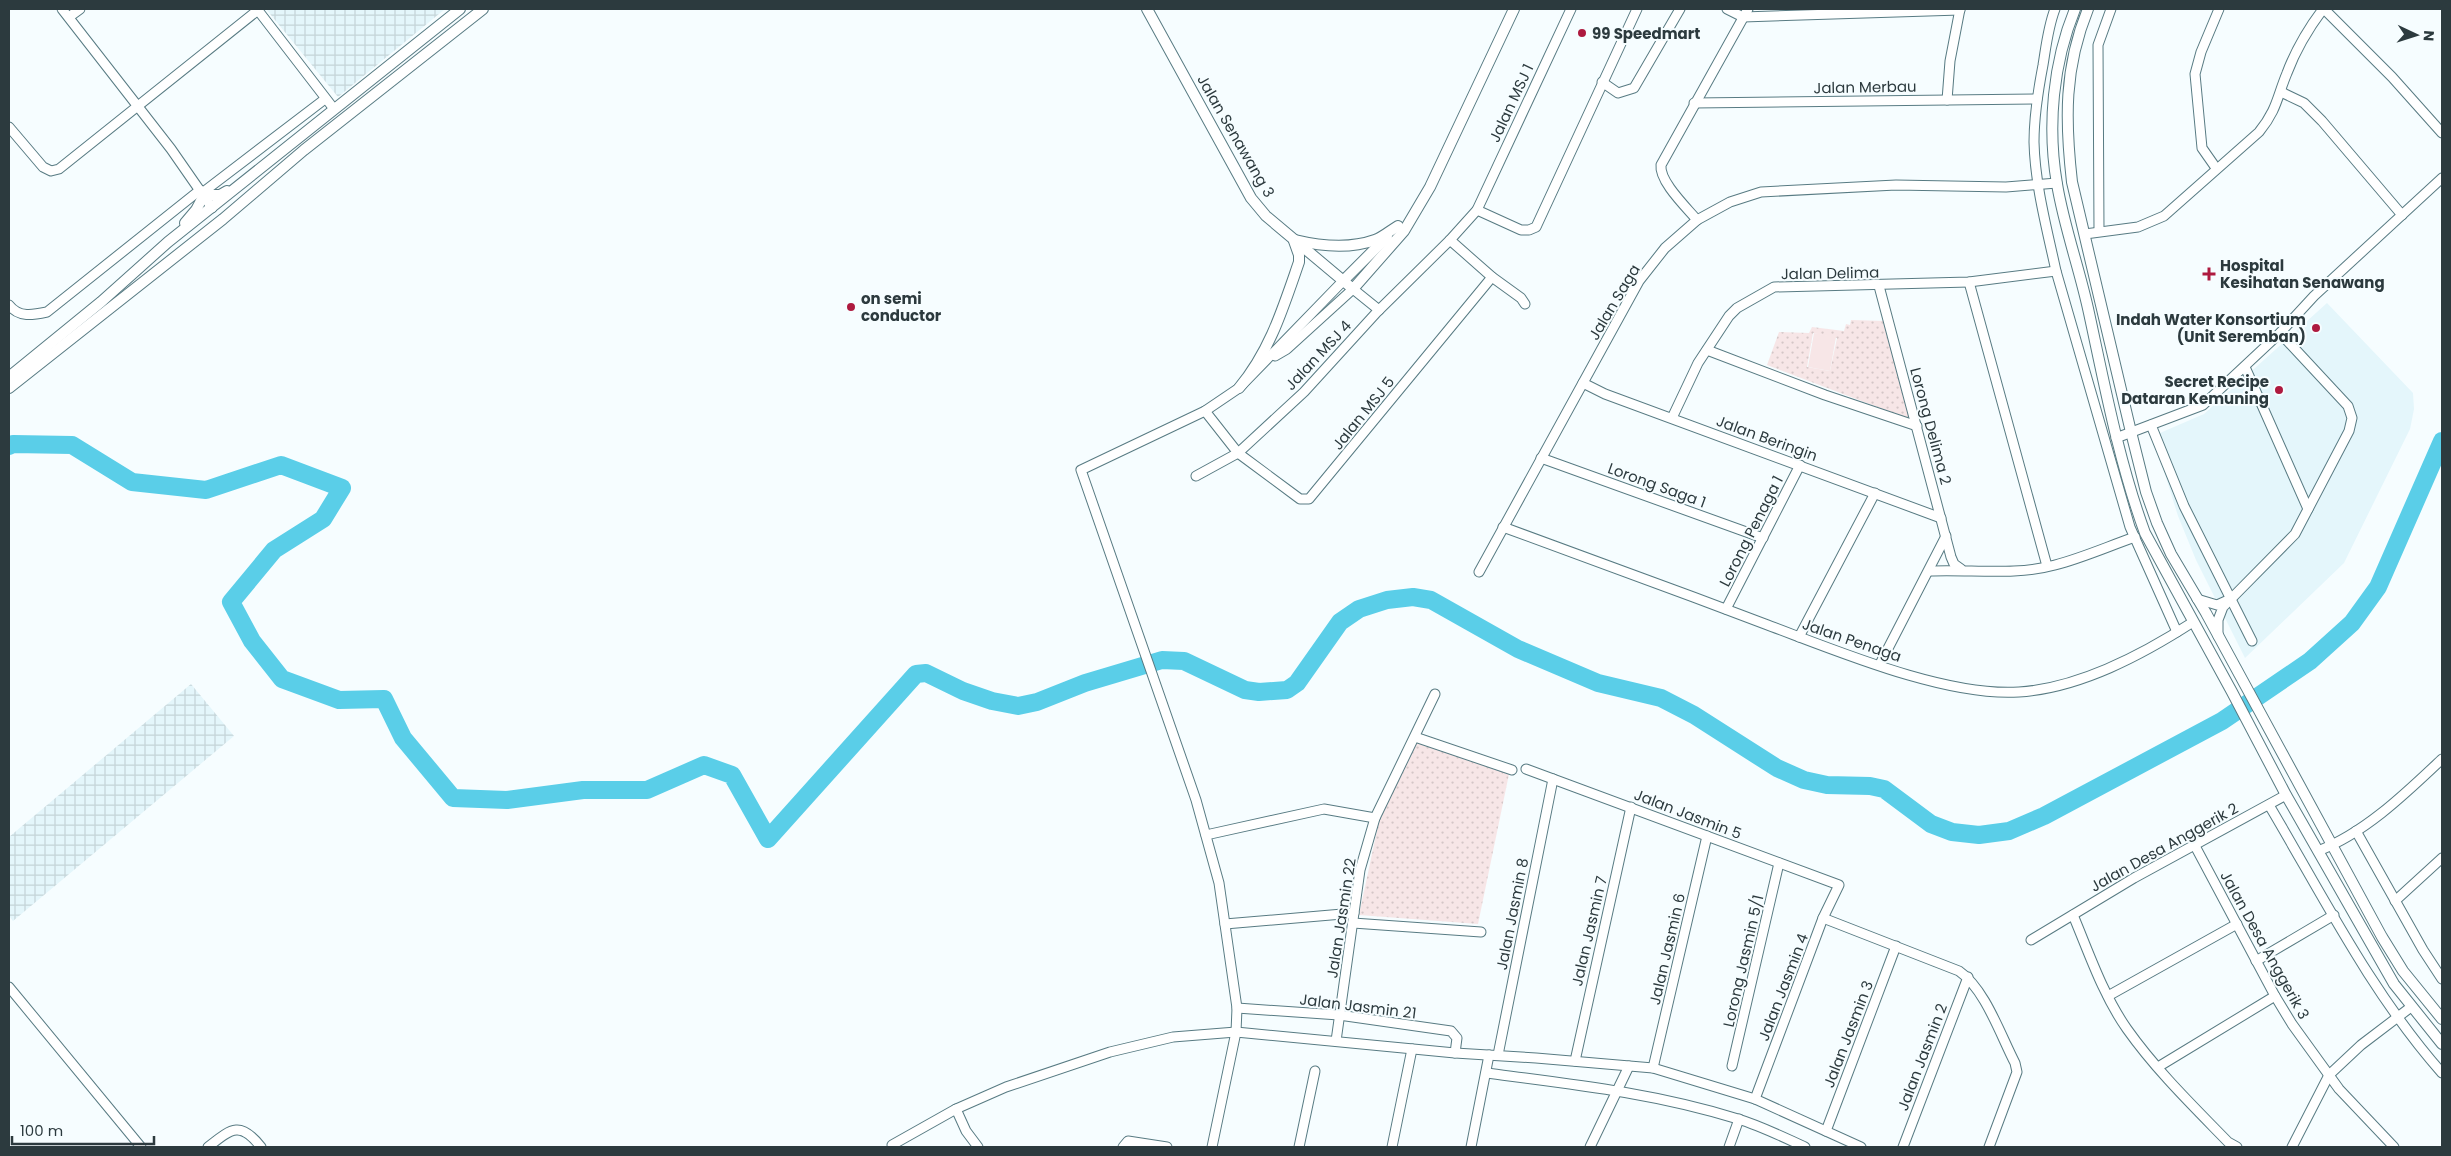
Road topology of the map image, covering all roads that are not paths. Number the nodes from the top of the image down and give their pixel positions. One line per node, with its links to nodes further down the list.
1 (62, 9): 20 (street)
2 (80, 9): 20 (street)
3 (258, 9): 23 (street); 27 (street)
4 (460, 9): 28 (street)
5 (483, 9): 31 (street)
6 (1147, 9): 46 (street, Jalan Senawang 3)
7 (1514, 9): 38 (street)
8 (1571, 9): 40 (street, Jalan MSJ 1)
9 (1637, 9): 21 (street)
10 (1680, 9): 21 (street)
11 (1727, 9): 19 (street)
12 (2055, 9): 24 (street)
13 (2075, 9): 35 (street)
14 (2088, 9): 45 (street)
15 (2111, 9): 44 (street)
16 (2219, 9): 32 (street)
17 (2323, 9): 22 (street); 30 (street)
18 (1960, 10): 19 (street); 25 (street)
19 (1745, 13): 26 (street)
20 (69, 18): 27 (street)
21 (1602, 82): 40 (street)
22 (2281, 92): 32 (street); 41 (street)
23 (325, 99): 28 (street); 37 (street)
24 (2037, 99): 25 (street, Jalan Merbau); 36 (street)
25 (1947, 100): 26 (street, Jalan Merbau)
26 (1694, 102): 42 (street)
27 (138, 107): 29 (street); 37 (street)
28 (334, 109): 33 (street)
29 (9, 127)
30 (2442, 133)
31 (304, 150): 39 (street); 54 (street)
32 (2216, 168): 44 (street)
33 (251, 175): 37 (street); 39 (street)
34 (2442, 178): 41 (street)
35 (2057, 183): 36 (street, Jalan Saga); 72 (street)
36 (2038, 185): 42 (street, Jalan Saga); 49 (street)
37 (202, 193): 39 (street); 48 (street); 57 (street)
38 (1418, 206): 43 (street); 55 (street)
39 (212, 208): 48 (street); 54 (street)
40 (1477, 210): 47 (street, Jalan MSJ 1)
41 (2402, 214): 59 (street)
42 (1697, 220): 64 (street, Jalan Saga)
43 (1398, 226): 46 (street); 51 (street)
44 (2099, 231): 45 (street)
45 (2085, 234): 71 (street)
46 (1293, 240): 51 (street, Jalan Senawang 3); 66 (street)
47 (1450, 240): 50 (street); 58 (street, Jalan MSJ 4)
48 (168, 242): 63 (street)
49 (2056, 271): 52 (street, Jalan Delima); 82 (street)
50 (1492, 277): 56 (street); 73 (street, Jalan MSJ 5)
51 (1343, 281): 55 (street, Jalan Senawang 3); 61 (street)
52 (1969, 282): 53 (street, Jalan Delima); 84 (street)
53 (1879, 286): 60 (street, Jalan Delima); 70 (street, Lorong Delima 2)
54 (136, 287): 65 (street)
55 (1353, 289): 58 (street); 61 (street)
56 (1525, 304)
57 (9, 305)
58 (1379, 310): 73 (street, Jalan MSJ 4)
59 (2280, 333): 62 (street); 78 (street)
60 (1707, 350): 68 (street, Jalan Delima); 70 (street)
61 (1268, 360): 66 (street)
62 (2245, 367): 69 (street); 78 (street)
63 (9, 377)
64 (1583, 383): 68 (street, Jalan Beringin); 74 (street, Jalan Saga)
65 (9, 388)
66 (1239, 388): 67 (street)
67 (1205, 411): 73 (street, Jalan MSJ 5); 109 (street)
68 (1672, 418): 75 (street, Jalan Beringin)
69 (2151, 425): 71 (street); 88 (street)
70 (1917, 426): 79 (street, Lorong Delima 2)
71 (2131, 432): 72 (street); 89 (street)
72 (2116, 438): 91 (street)
73 (1238, 452): 76 (street, Jalan MSJ 4)
74 (1541, 458): 80 (street, Jalan Saga); 83 (street, Lorong Saga 1)
75 (1800, 465): 77 (street, Jalan Beringin); 83 (street, Lorong Penaga 1)
76 (1196, 476)
77 (1875, 493): 79 (street, Jalan Beringin); 93 (street)
78 (2308, 509): 88 (street)
79 (1941, 518): 81 (street, Lorong Delima 2)
80 (1504, 527): 87 (street, Jalan Saga); 90 (street, Jalan Penaga)
81 (1946, 536): 85 (street, Lorong Delima 2); 86 (street)
82 (2135, 537): 84 (street); 92 (street)
83 (1763, 538): 90 (street, Lorong Penaga 1)
84 (2047, 566): 85 (street)
85 (1961, 569): 86 (street)
86 (1929, 571): 96 (street)
87 (1479, 572)
88 (2231, 598): 89 (street); 94 (street); 95 (street)
89 (2197, 599): 94 (street)
90 (1726, 609): 93 (street, Jalan Penaga)
91 (2193, 622): 92 (street, Jalan Penaga); 104 (street)
92 (2177, 632): 96 (street, Jalan Penaga)
93 (1799, 636): 96 (street, Jalan Penaga)
94 (2218, 636): 98 (street)
95 (2252, 641)
96 (1880, 664)
97 (1435, 694): 99 (street, Jalan Jasmin 22)
98 (2261, 714): 104 (street); 112 (street)
99 (1415, 737): 102 (street); 107 (street, Jalan Jasmin 22)
100 (2442, 759): 108 (street)
101 (1526, 769): 103 (street, Jalan Jasmin 5)
102 (1512, 770)
103 (1553, 779): 106 (street, Jalan Jasmin 5); 146 (street, Jalan Jasmin 8)
104 (2286, 795): 105 (street, Jalan Desa Anggerik 2); 113 (street)
105 (2269, 805): 111 (street, Jalan Desa Anggerik 2); 119 (street)
106 (1631, 807): 110 (street, Jalan Jasmin 5); 147 (street, Jalan Jasmin 7)
107 (1376, 818): 109 (street); 118 (street, Jalan Jasmin 22)
108 (2356, 830): 112 (street); 117 (street)
109 (1206, 835): 123 (street)
110 (1708, 836): 115 (street, Jalan Jasmin 5); 151 (street, Jalan Jasmin 6)
111 (2194, 844): 120 (street, Jalan Desa Anggerik 2); 124 (street, Jalan Desa Anggerik 3)
112 (2331, 846): 113 (street); 140 (street)
113 (2318, 851): 136 (street)
114 (2442, 858): 117 (street)
115 (1779, 863): 116 (street, Jalan Jasmin 5); 149 (street, Lorong Jasmin 5/1)
116 (1839, 885): 121 (street, Jalan Jasmin 4)
117 (2395, 900): 130 (street)
118 (1354, 913): 122 (street, Jalan Jasmin 22); 123 (street)
119 (2334, 915): 128 (street); 139 (street)
120 (2073, 916): 126 (street, Jalan Desa Anggerik 2); 134 (street)
121 (1823, 918): 127 (street); 157 (street, Jalan Jasmin 4)
122 (1353, 923): 125 (street); 138 (street, Jalan Jasmin 22)
123 (1225, 924): 137 (street)
124 (2238, 924): 128 (street, Jalan Desa Anggerik 3); 134 (street)
125 (1481, 932)
126 (2031, 940)
127 (1896, 946): 131 (street); 160 (street, Jalan Jasmin 3)
128 (2256, 961): 135 (street, Jalan Desa Anggerik 3)
129 (2442, 961): 130 (street)
130 (2434, 969): 132 (street)
131 (1968, 977): 176 (street, Jalan Jasmin 2); 177 (street)
132 (2442, 979)
133 (9, 987): 162 (street)
134 (2108, 996): 150 (street)
135 (2275, 996): 150 (street); 155 (street, Jalan Desa Anggerik 3)
136 (2411, 1007): 139 (street); 143 (street)
137 (1236, 1008): 138 (street, Jalan Jasmin 21); 141 (street)
138 (1339, 1015): 142 (street, Jalan Jasmin 22); 145 (street, Jalan Jasmin 21)
139 (2398, 1017): 154 (street); 155 (street)
140 (2442, 1019)
141 (1236, 1032): 142 (street); 158 (street); 168 (street)
142 (1336, 1042): 144 (street)
143 (2442, 1044)
144 (1412, 1049): 145 (street); 170 (street)
145 (1455, 1053): 146 (street)
146 (1494, 1055): 147 (street); 153 (street, Jalan Jasmin 8)
147 (1574, 1061): 148 (street)
148 (1629, 1066): 151 (street); 156 (street)
149 (1732, 1066)
150 (2158, 1067): 178 (street)
151 (1653, 1068): 157 (street)
152 (1315, 1071): 169 (street)
153 (1486, 1073): 156 (street); 171 (street, Jalan Jasmin 8)
154 (2442, 1073)
155 (2329, 1075): 179 (street); 180 (street, Jalan Desa Anggerik 3)
156 (1618, 1089): 159 (street); 172 (street)
157 (1755, 1099): 160 (street)
158 (956, 1109): 161 (street); 165 (street)
159 (1739, 1119): 173 (street); 174 (street)
160 (1826, 1130): 175 (street)
161 (892, 1145)
162 (141, 1147)
163 (208, 1147): 164 (street)
164 (261, 1147)
165 (978, 1147)
166 (1123, 1147): 167 (street)
167 (1167, 1147)
168 (1215, 1147)
169 (1299, 1147)
170 (1392, 1147)
171 (1471, 1147)
172 (1590, 1147)
173 (1729, 1147)
174 (1805, 1147)
175 (1861, 1147)
176 (1903, 1147)
177 (1989, 1147)
178 (2237, 1147)
179 (2292, 1147)
180 (2394, 1147)

